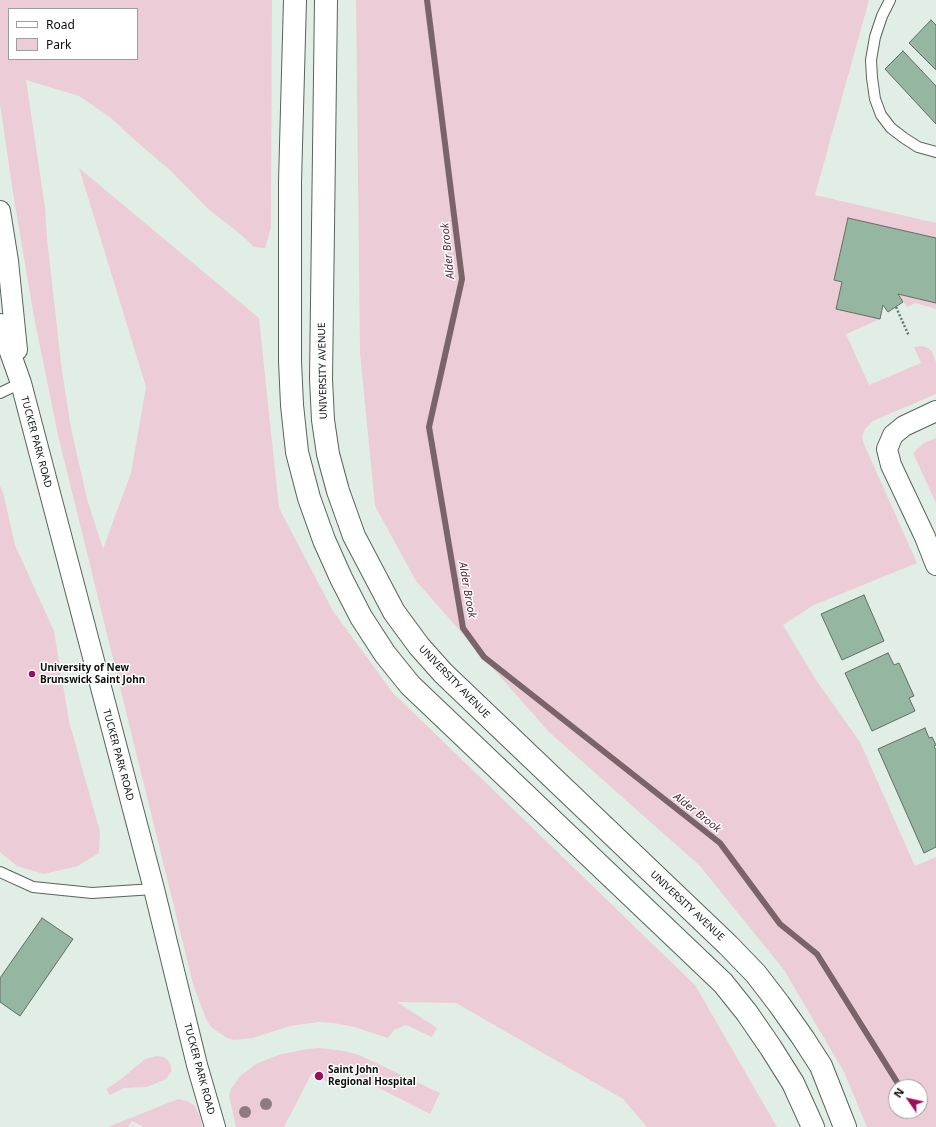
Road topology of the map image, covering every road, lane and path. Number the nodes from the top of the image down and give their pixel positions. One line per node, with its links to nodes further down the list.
1 (295, 0): 16 (main road)
2 (326, 0): 17 (main road, UNIVERSITY AVENUE)
3 (890, 0): 4 (lane)
4 (936, 152)
5 (0, 211): 9 (street, TUCKER PARK ROAD)
6 (896, 307): 8 (path)
7 (0, 324): 9 (street, TUCKER PARK ROAD)
8 (909, 336)
9 (20, 383): 10 (lane); 14 (street, TUCKER PARK ROAD)
10 (0, 393)
11 (936, 411): 12 (street)
12 (936, 565)
13 (0, 872): 14 (lane)
14 (154, 890): 15 (street, TUCKER PARK ROAD)
15 (215, 1127)
16 (813, 1127)
17 (846, 1127)

